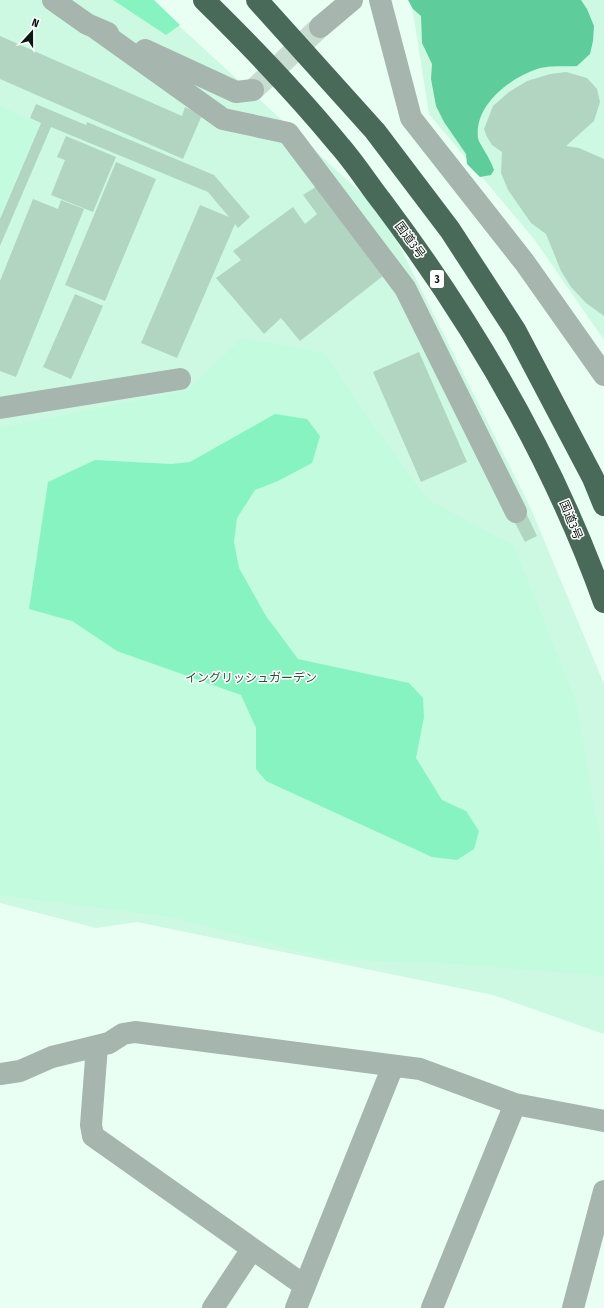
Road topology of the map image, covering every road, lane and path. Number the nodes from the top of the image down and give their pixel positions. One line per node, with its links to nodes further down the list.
1 (53, 0): 6 (street)
2 (204, 0): 14 (highway, 国道3号 / 3)
3 (257, 0): 12 (highway)
4 (352, 0): 7 (street)
5 (380, 0): 9 (street)
6 (94, 26): 8 (street); 13 (street)
7 (320, 27)
8 (253, 90)
9 (604, 375)
10 (180, 379): 11 (street)
11 (0, 408)
12 (604, 505)
13 (516, 512)
14 (604, 602)
15 (97, 1046): 16 (street); 17 (street); 21 (street)
16 (393, 1066): 18 (street); 22 (street)
17 (0, 1074)
18 (515, 1104): 19 (street); 25 (street)
19 (604, 1121)
20 (604, 1191): 26 (street)
21 (252, 1249): 22 (street); 23 (street)
22 (305, 1286): 24 (street)
23 (213, 1308)
24 (296, 1308)
25 (432, 1308)
26 (573, 1308)

